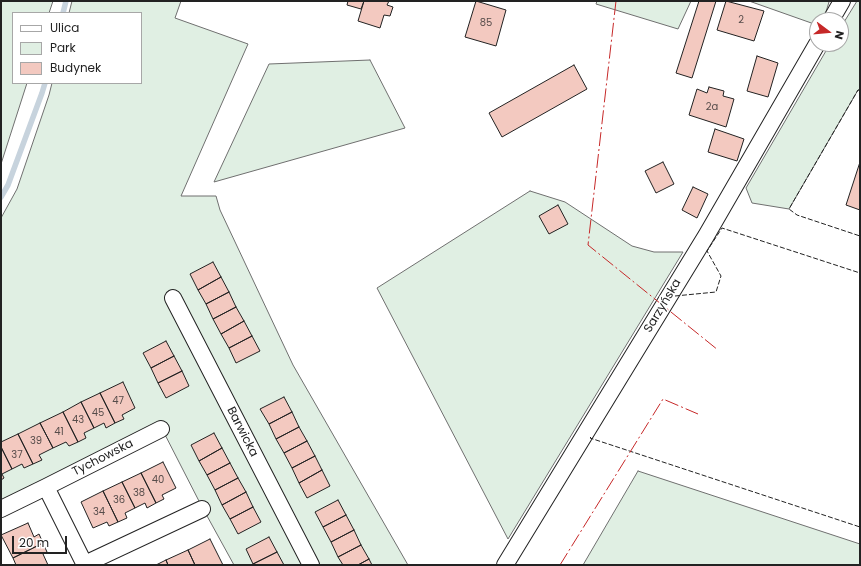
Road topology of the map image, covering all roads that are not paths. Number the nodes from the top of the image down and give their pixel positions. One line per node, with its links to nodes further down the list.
1 (842, 1): 2 (street)
2 (836, 12)
3 (812, 52): 11 (street, Sarzyńska)
4 (173, 298): 10 (street, Barwicka)
5 (161, 429): 6 (street, Tychowska)
6 (46, 487): 7 (street, Tychowska); 9 (street)
7 (1, 509)
8 (202, 509): 9 (street)
9 (85, 564)
10 (311, 565)
11 (505, 565)

